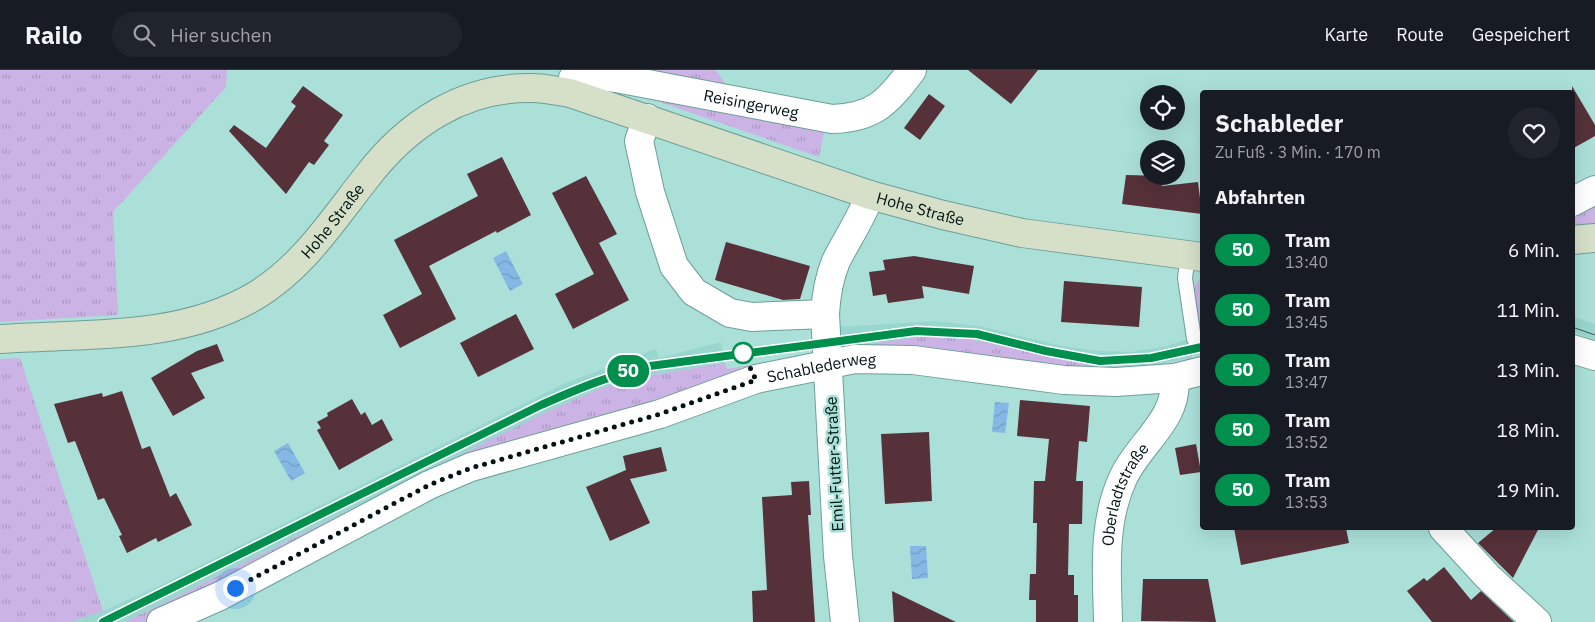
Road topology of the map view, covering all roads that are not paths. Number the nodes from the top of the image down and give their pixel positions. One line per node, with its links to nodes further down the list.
1 (912, 70): 2 (street, Reisingerweg)
2 (572, 80): 3 (main road, Hohe Straße); 11 (main road, Hohe Straße)
3 (647, 118): 5 (main road, Hohe Straße); 10 (street)
4 (1595, 190): 6 (street)
5 (870, 196): 9 (main road, Hohe Straße); 10 (street, Emil-Futter-Straße)
6 (1575, 200)
7 (1595, 238): 8 (main road)
8 (1575, 240)
9 (1195, 256): 12 (lane)
10 (824, 314): 15 (street, Emil-Futter-Straße)
11 (0, 339)
12 (1194, 339)
13 (1575, 350): 14 (street)
14 (1595, 356)
15 (829, 363): 17 (street, Schablederweg); 19 (street, Schablederweg); 20 (street, Emil-Futter-Straße)
16 (1200, 364): 17 (street, Schablederweg)
17 (1174, 378): 21 (street, Oberladtstraße)
18 (1445, 530): 22 (street)
19 (161, 622)
20 (845, 622)
21 (1108, 622)
22 (1537, 622)

